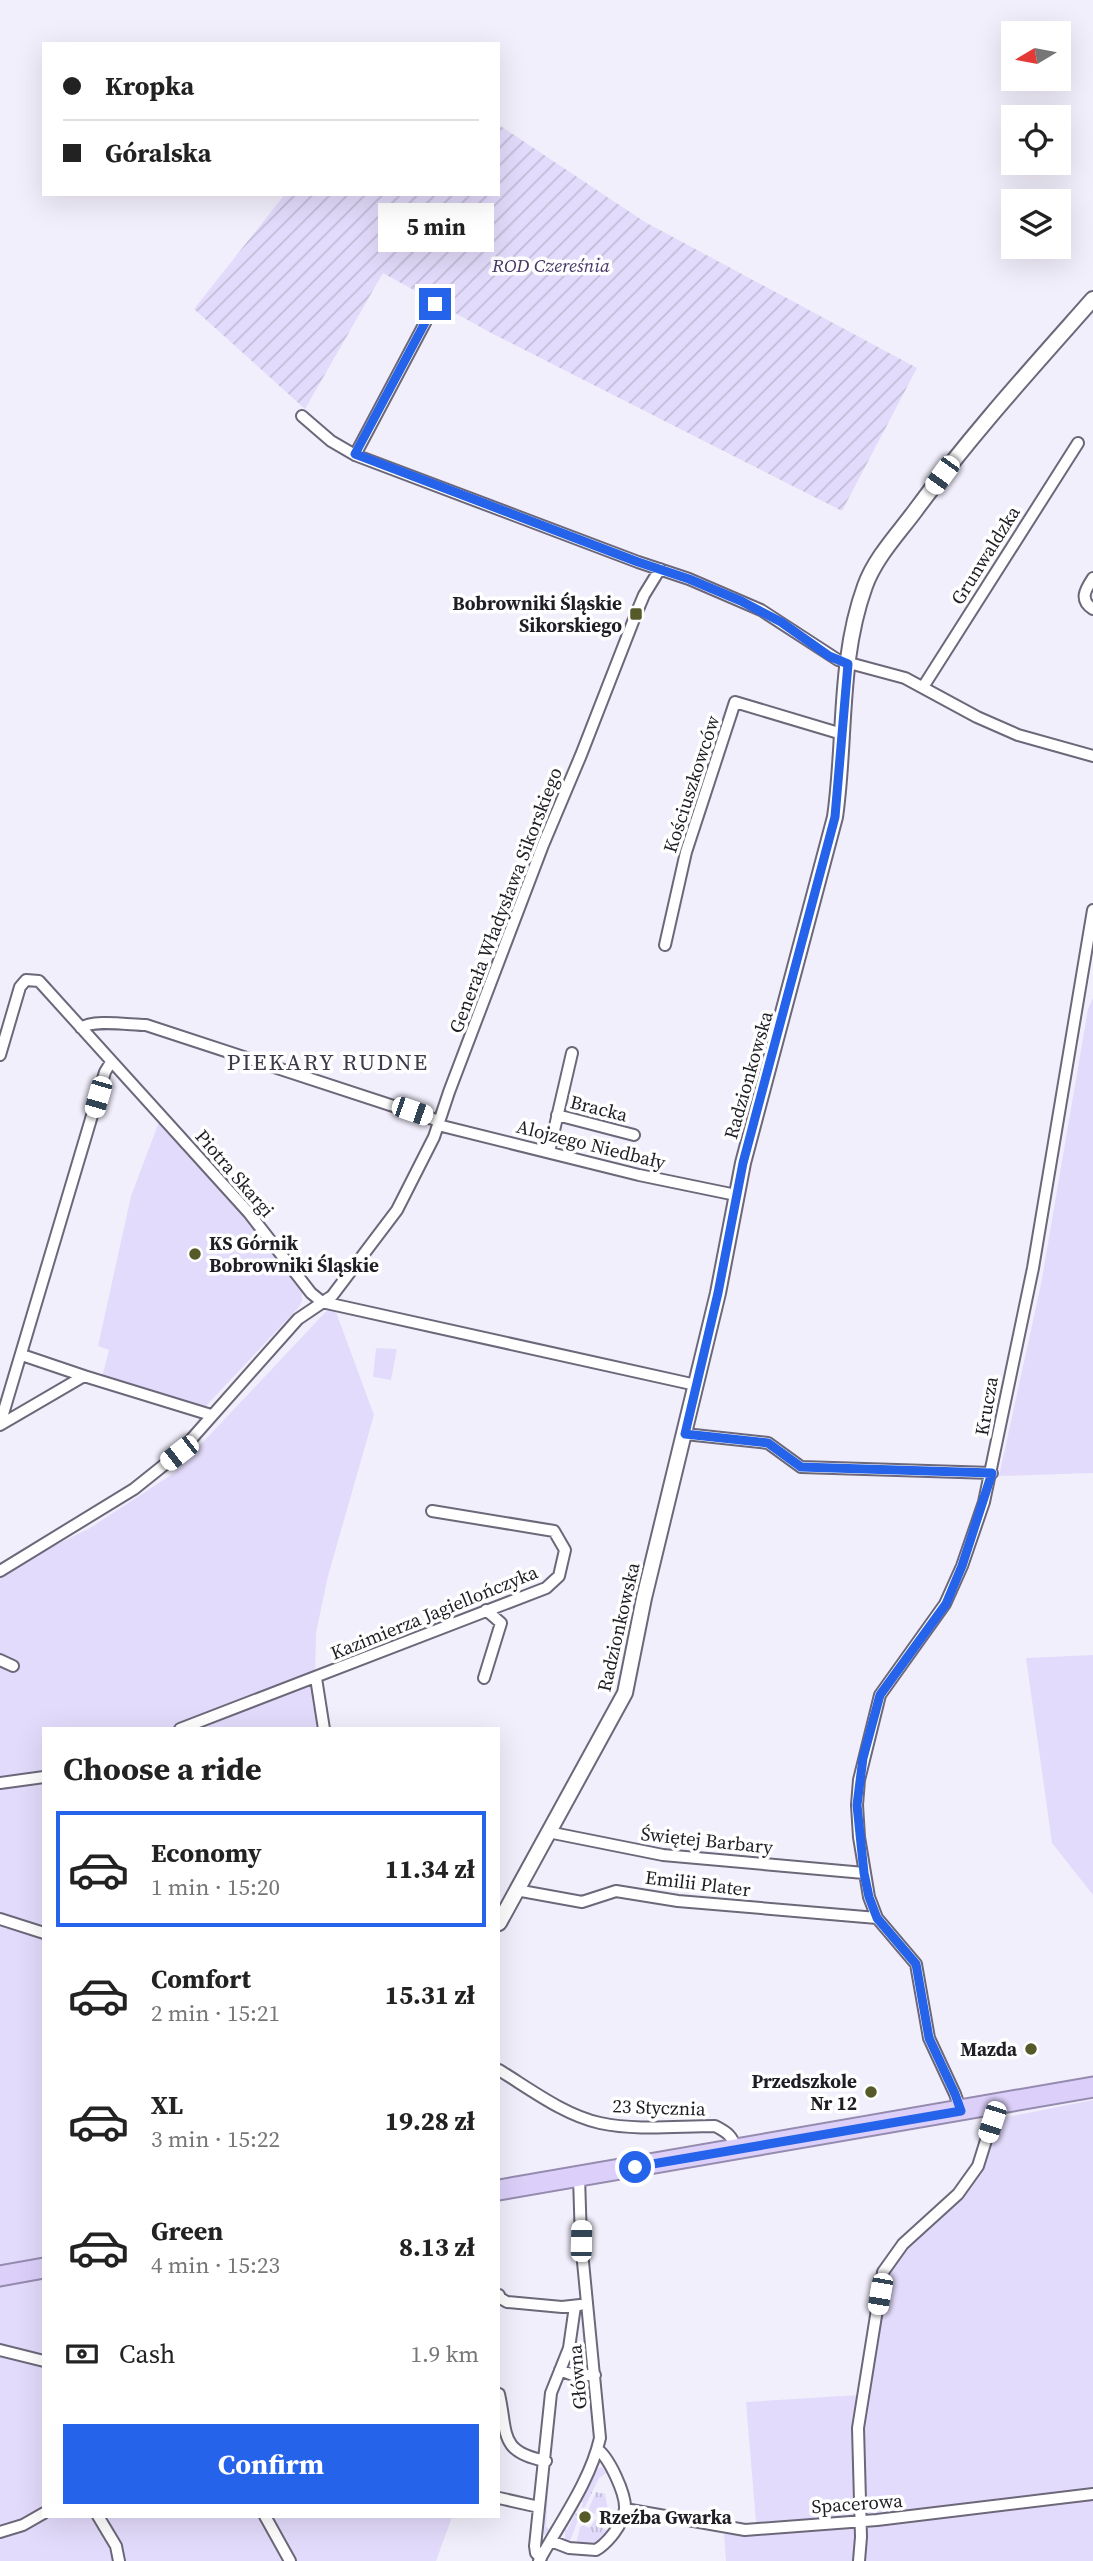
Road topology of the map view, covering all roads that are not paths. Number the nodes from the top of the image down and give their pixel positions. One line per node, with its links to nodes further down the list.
1 (1093, 299): 9 (street, Radzionkowska)
2 (435, 304): 5 (street)
3 (302, 416): 5 (street)
4 (1078, 443): 10 (street, Grunwaldzka)
5 (355, 454): 6 (street)
6 (660, 569): 9 (street); 20 (street, Generała Władysława Sikorskiego)
7 (1093, 578): 8 (street)
8 (1093, 609)
9 (848, 664): 10 (street); 11 (street, Radzionkowska)
10 (923, 687): 12 (street)
11 (842, 734): 14 (street, Kościuszkowców); 23 (street, Radzionkowska)
12 (1093, 756)
13 (1093, 910): 31 (street, Krucza)
14 (665, 945)
15 (81, 1028): 17 (street, Piotra Skargi); 18 (street, Piotra Skargi); 20 (street, Alojzego Niedbały)
16 (572, 1052): 19 (street, Bracka)
17 (0, 1055)
18 (111, 1062): 24 (street, Piotra Skargi); 25 (street)
19 (556, 1115): 21 (street, Bracka); 22 (street, Bracka)
20 (438, 1123): 22 (street, Alojzego Niedbały); 24 (street, Generała Władysława Sikorskiego)
21 (634, 1135)
22 (549, 1152): 23 (street, Alojzego Niedbały)
23 (736, 1195): 27 (street, Radzionkowska)
24 (322, 1302): 27 (street); 28 (street, Generała Władysława Sikorskiego)
25 (22, 1355): 26 (street); 29 (street)
26 (84, 1376): 28 (street); 29 (street)
27 (696, 1385): 30 (street, Radzionkowska)
28 (211, 1415): 33 (street, Generała Władysława Sikorskiego)
29 (0, 1425)
30 (685, 1434): 31 (street); 43 (street, Radzionkowska)
31 (992, 1473): 44 (street, Krucza)
32 (432, 1511): 34 (street, Kazimierza Jagiellończyka)
33 (0, 1571)
34 (486, 1610): 37 (street, Kazimierza Jagiellończyka); 38 (street)
35 (0, 1660): 36 (street)
36 (13, 1667)
37 (316, 1678): 39 (street, Kazimierza Jagiellończyka); 40 (street)
38 (484, 1678)
39 (185, 1727)
40 (324, 1727)
41 (42, 1777): 42 (street)
42 (0, 1783)
43 (548, 1832): 44 (street, Świętej Barbary); 45 (street, Radzionkowska)
44 (864, 1873): 46 (street, Krucza)
45 (516, 1890): 46 (street, Emilii Plater); 48 (street, Radzionkowska)
46 (877, 1918): 53 (street, Krucza)
47 (0, 1919): 49 (street)
48 (500, 1921)
49 (42, 1932)
50 (500, 2071): 54 (street, 23 Stycznia)
51 (1093, 2087): 52 (highway)
52 (992, 2105): 53 (highway); 76 (street)
53 (961, 2111): 54 (highway)
54 (736, 2150): 55 (highway)
55 (579, 2177): 56 (highway); 60 (street, Główna)
56 (500, 2190)
57 (42, 2268): 58 (highway)
58 (0, 2276)
59 (500, 2298): 61 (street)
60 (588, 2304): 61 (street); 65 (street, Główna)
61 (575, 2306): 64 (street)
62 (0, 2350): 63 (street)
63 (42, 2360)
64 (560, 2370): 65 (street); 68 (street)
65 (595, 2375): 67 (street, Główna)
66 (500, 2401): 68 (street)
67 (597, 2449): 72 (street); 78 (street, Główna)
68 (546, 2462): 71 (street)
69 (1093, 2494): 76 (street, Spacerowa)
70 (500, 2498): 71 (street)
71 (539, 2507): 79 (street)
72 (625, 2509): 76 (street, Spacerowa); 78 (street)
73 (42, 2514): 77 (street)
74 (100, 2518): 80 (street)
75 (266, 2518): 81 (street)
76 (861, 2522): 82 (street)
77 (0, 2532)
78 (551, 2541): 79 (street, Główna)
79 (540, 2559)
80 (119, 2561)
81 (290, 2561)
82 (859, 2561)

